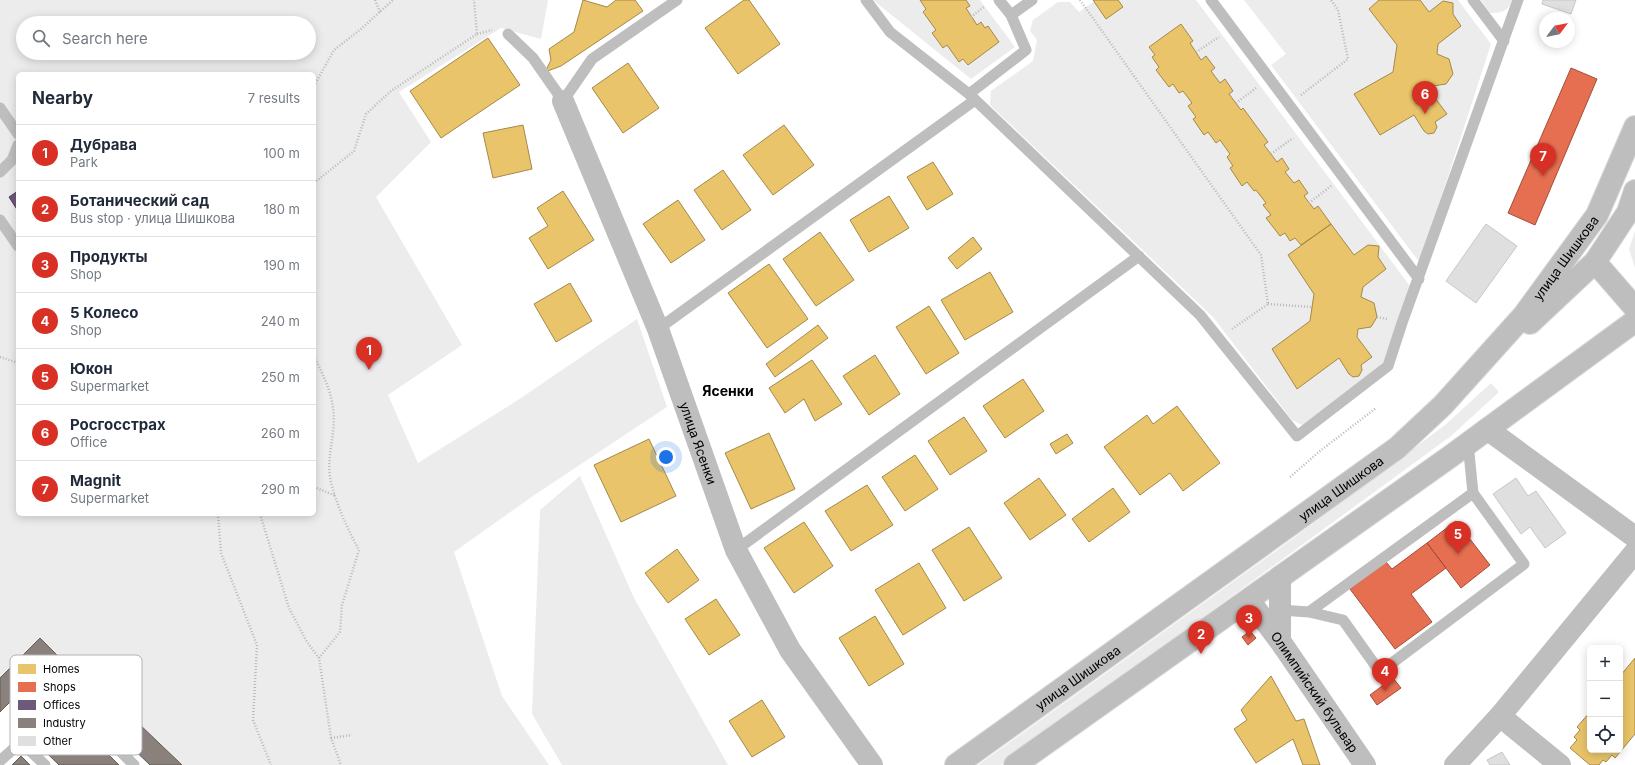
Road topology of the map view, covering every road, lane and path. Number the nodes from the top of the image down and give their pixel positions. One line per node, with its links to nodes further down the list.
1 (375, 0): 14 (path)
2 (393, 0): 14 (path)
3 (474, 0): 35 (path)
4 (677, 0): 24 (lane)
5 (866, 0): 23 (lane)
6 (999, 0): 15 (lane)
7 (1032, 0): 15 (lane)
8 (1080, 0): 43 (path)
9 (1210, 0): 17 (lane)
10 (1331, 0): 26 (path)
11 (1473, 0): 19 (lane)
12 (1518, 0): 19 (lane)
13 (988, 4): 16 (path)
14 (380, 12): 22 (path)
15 (1011, 15): 23 (lane)
16 (971, 17)
17 (1232, 28): 20 (path); 21 (lane)
18 (508, 34): 24 (lane)
19 (1504, 41): 42 (lane)
20 (1196, 52)
21 (1269, 79): 25 (path); 26 (lane)
22 (316, 82)
23 (972, 97): 40 (lane); 47 (lane)
24 (563, 101): 47 (main road, улица Ясенки)
25 (1236, 103)
26 (1288, 105): 29 (lane)
27 (0, 108): 30 (lane)
28 (1635, 127): 52 (main road, улица Шишкова)
29 (1306, 129): 32 (path); 34 (lane)
30 (16, 131)
31 (16, 150): 33 (lane)
32 (1271, 154)
33 (0, 172)
34 (1342, 178): 37 (path); 42 (lane)
35 (316, 181)
36 (1635, 191): 41 (main road, улица Шишкова)
37 (1309, 202)
38 (0, 220): 39 (lane)
39 (16, 243)
40 (1139, 256): 48 (lane); 63 (lane)
41 (1595, 262): 45 (main road, улица Шишкова); 52 (main road)
42 (1418, 279): 48 (lane)
43 (1268, 304): 44 (path); 48 (path)
44 (1312, 307)
45 (1635, 308)
46 (1635, 321): 54 (main road)
47 (658, 329): 63 (main road, улица Ясенки)
48 (1218, 338)
49 (0, 357): 51 (path)
50 (316, 360): 59 (path)
51 (16, 362)
52 (1443, 405): 82 (main road, улица Шишкова)
53 (1376, 408): 56 (path)
54 (1487, 429): 55 (main road); 62 (main road)
55 (1468, 443): 58 (lane); 65 (main road)
56 (1290, 477)
57 (316, 488): 59 (path)
58 (1473, 493): 67 (lane); 67 (lane)
59 (336, 496): 69 (path)
60 (218, 516): 79 (path)
61 (261, 516): 69 (path)
62 (1635, 537)
63 (736, 550): 81 (main road, улица Ясенки)
64 (1635, 552): 70 (main road)
65 (1280, 578): 66 (main road); 67 (main road)
66 (1249, 600): 68 (main road, Олимпийский бульвар); 83 (main road)
67 (1297, 611): 68 (main road)
68 (1280, 642): 84 (main road, Олимпийский бульвар)
69 (319, 658): 72 (path)
70 (1500, 716): 85 (main road); 86 (main road)
71 (352, 735): 72 (path)
72 (331, 738): 80 (path)
73 (10, 752): 76 (lane)
74 (35, 755): 77 (lane)
75 (124, 755): 78 (lane)
76 (0, 761)
77 (45, 765)
78 (134, 765)
79 (271, 765)
80 (341, 765)
81 (872, 765)
82 (956, 765)
83 (1015, 765)
84 (1365, 765)
85 (1455, 765)
86 (1560, 765)

